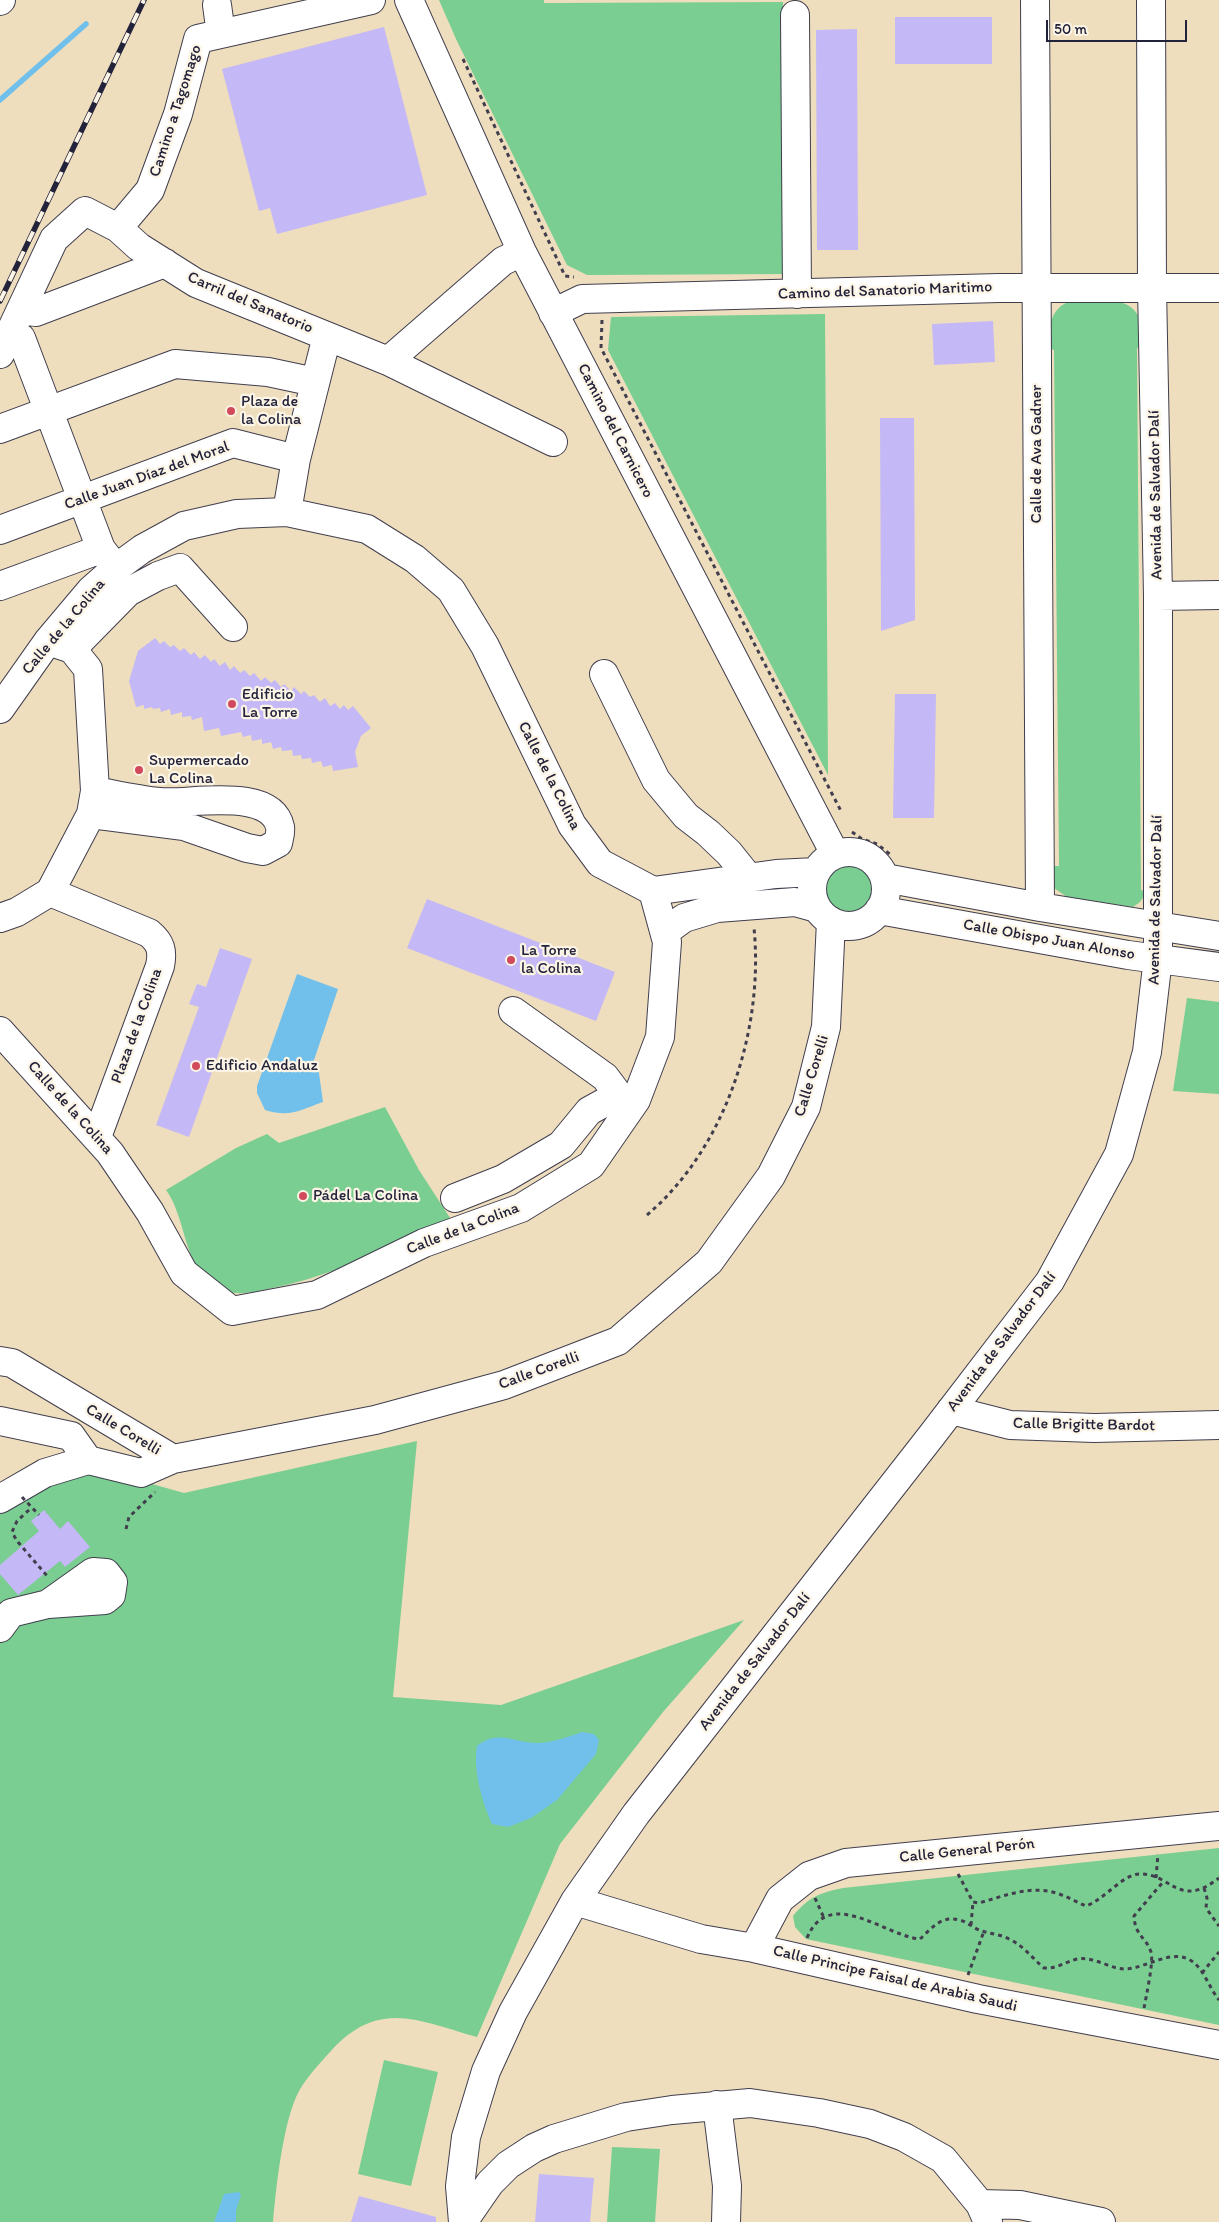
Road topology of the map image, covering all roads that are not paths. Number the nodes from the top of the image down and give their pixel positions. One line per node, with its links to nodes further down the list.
1 (371, 0): 5 (street, Camino a Tagomago)
2 (408, 0): 10 (street, Camino del Carnicero)
3 (1035, 0): 13 (street, Calle de Ava Gadner)
4 (1151, 0): 12 (street, Avenida de Salvador Dalí)
5 (329, 4): 8 (street, Camino a Tagomago)
6 (217, 5): 8 (street)
7 (795, 15): 15 (street)
8 (221, 34): 9 (street, Camino a Tagomago)
9 (118, 228): 11 (street, Carril del Sanatorio); 16 (street, Carril del Sanatorio)
10 (522, 252): 17 (street, Camino del Carnicero); 20 (street)
11 (165, 263): 16 (street); 18 (street, Carril del Sanatorio)
12 (1152, 287): 13 (street, Camino del Sanatorio Maritimo); 14 (street, Camino del Sanatorio Maritimo); 32 (street, Avenida de Salvador Dalí)
13 (1037, 288): 15 (street, Camino del Sanatorio Maritimo); 43 (street, Calle de Ava Gadner)
14 (1219, 288)
15 (797, 294): 17 (street, Camino del Sanatorio Maritimo)
16 (21, 310): 19 (street, Carril del Sanatorio)
17 (554, 313): 38 (street, Camino del Carnicero)
18 (327, 336): 20 (street, Carril del Sanatorio); 21 (street)
19 (4, 344): 22 (street)
20 (388, 361): 24 (street, Carril del Sanatorio)
21 (316, 382): 22 (street); 25 (street)
22 (49, 410): 23 (street); 26 (street)
23 (0, 428)
24 (553, 442)
25 (296, 459): 26 (street, Calle Juan Díaz del Moral); 27 (street)
26 (82, 499): 28 (street, Calle Juan Díaz del Moral); 29 (street)
27 (287, 512): 29 (street, Calle de la Colina); 41 (street, Calle de la Colina)
28 (0, 530)
29 (108, 558): 30 (street); 34 (street, Calle de la Colina)
30 (0, 586)
31 (1219, 595): 32 (street)
32 (1158, 596): 47 (street, Avenida de Salvador Dalí)
33 (233, 627): 34 (street)
34 (60, 645): 36 (street, Calle de la Colina); 37 (street)
35 (604, 674): 40 (street)
36 (0, 709)
37 (93, 802): 37 (street); 42 (street)
38 (825, 863): 39 (street); 40 (street); 45 (street)
39 (889, 869): 43 (street, Calle Obispo Juan Alonso); 44 (street)
40 (749, 878): 41 (street)
41 (653, 890): 48 (street, Calle de la Colina)
42 (50, 892): 46 (street); 55 (street, Plaza de la Colina)
43 (1040, 907): 47 (street, Calle Obispo Juan Alonso)
44 (879, 910): 45 (street); 50 (street, Calle Obispo Juan Alonso)
45 (824, 915): 48 (street); 61 (street, Calle Corelli)
46 (0, 918)
47 (1158, 927): 49 (street, Calle Obispo Juan Alonso); 50 (street, Avenida de Salvador Dalí)
48 (665, 932): 54 (street, Calle de la Colina)
49 (1219, 936)
50 (1158, 958): 51 (street, Calle Obispo Juan Alonso); 58 (street, Avenida de Salvador Dalí)
51 (1219, 968)
52 (513, 1011): 54 (street)
53 (0, 1031): 55 (street, Calle de la Colina)
54 (624, 1102): 55 (street, Calle de la Colina); 56 (street)
55 (97, 1138)
56 (455, 1198)
57 (0, 1361): 61 (street, Calle Corelli)
58 (951, 1410): 60 (street, Calle Brigitte Bardot); 67 (street, Avenida de Salvador Dalí)
59 (0, 1421): 62 (street)
60 (1219, 1425)
61 (174, 1459): 62 (street)
62 (88, 1460): 63 (street)
63 (11, 1498)
64 (48, 1604): 65 (street)
65 (0, 1628)
66 (1219, 1826): 68 (street, Calle General Perón)
67 (575, 1901): 68 (street, Calle Principe Faisal de Arabia Saudi); 72 (street, Avenida de Salvador Dalí)
68 (754, 1948): 69 (street, Calle Principe Faisal de Arabia Saudi)
69 (1219, 2045)
70 (717, 2105): 71 (street); 72 (street); 73 (street)
71 (984, 2213): 74 (street)
72 (463, 2222)
73 (726, 2222)
74 (1102, 2222)

